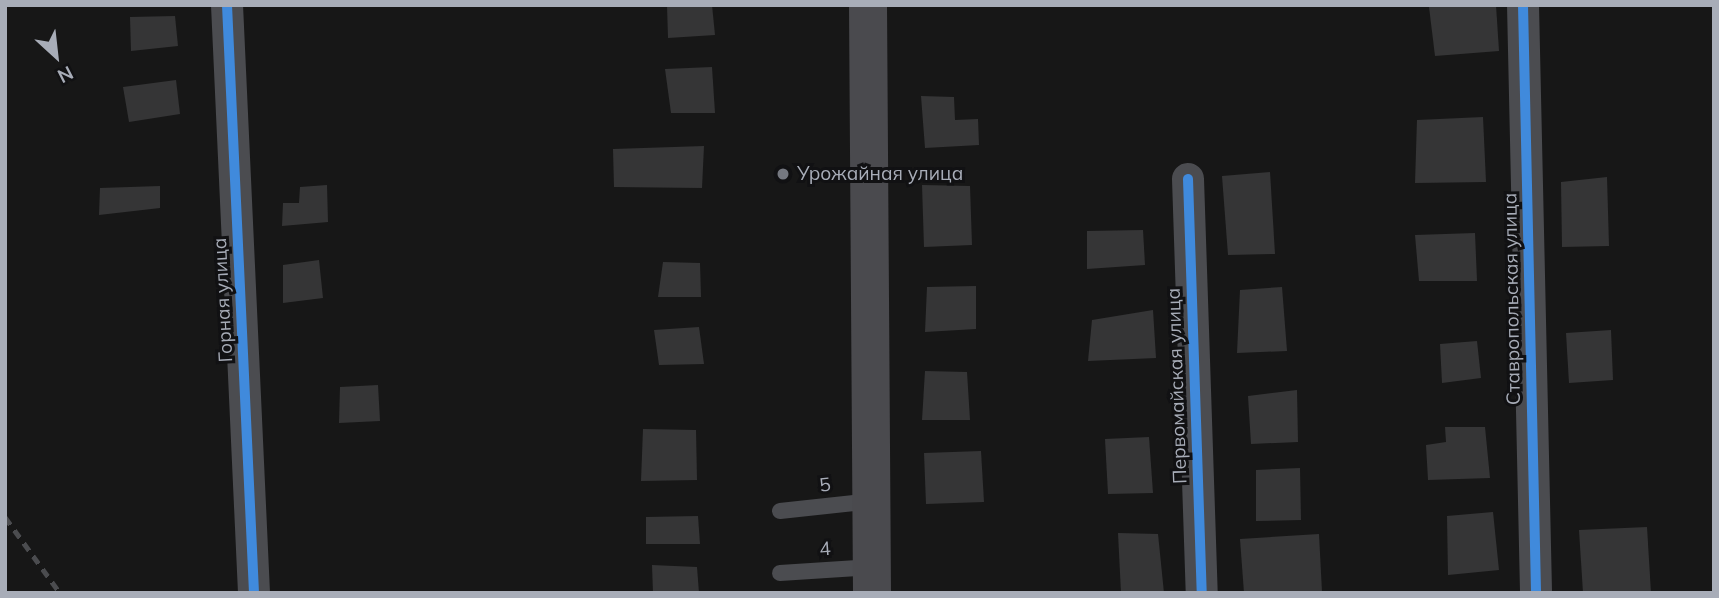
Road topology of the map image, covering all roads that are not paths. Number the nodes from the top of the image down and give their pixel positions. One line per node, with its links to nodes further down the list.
1 (227, 5): 9 (street, Горная улица)
2 (867, 5): 5 (main road)
3 (1524, 5): 11 (street, Ставропольская улица)
4 (1188, 179): 10 (street, Первомайская улица)
5 (875, 500): 6 (lane, 5); 8 (main road)
6 (780, 511)
7 (780, 573): 8 (lane, 4)
8 (873, 580)
9 (254, 593)
10 (1202, 593)
11 (1536, 593)

